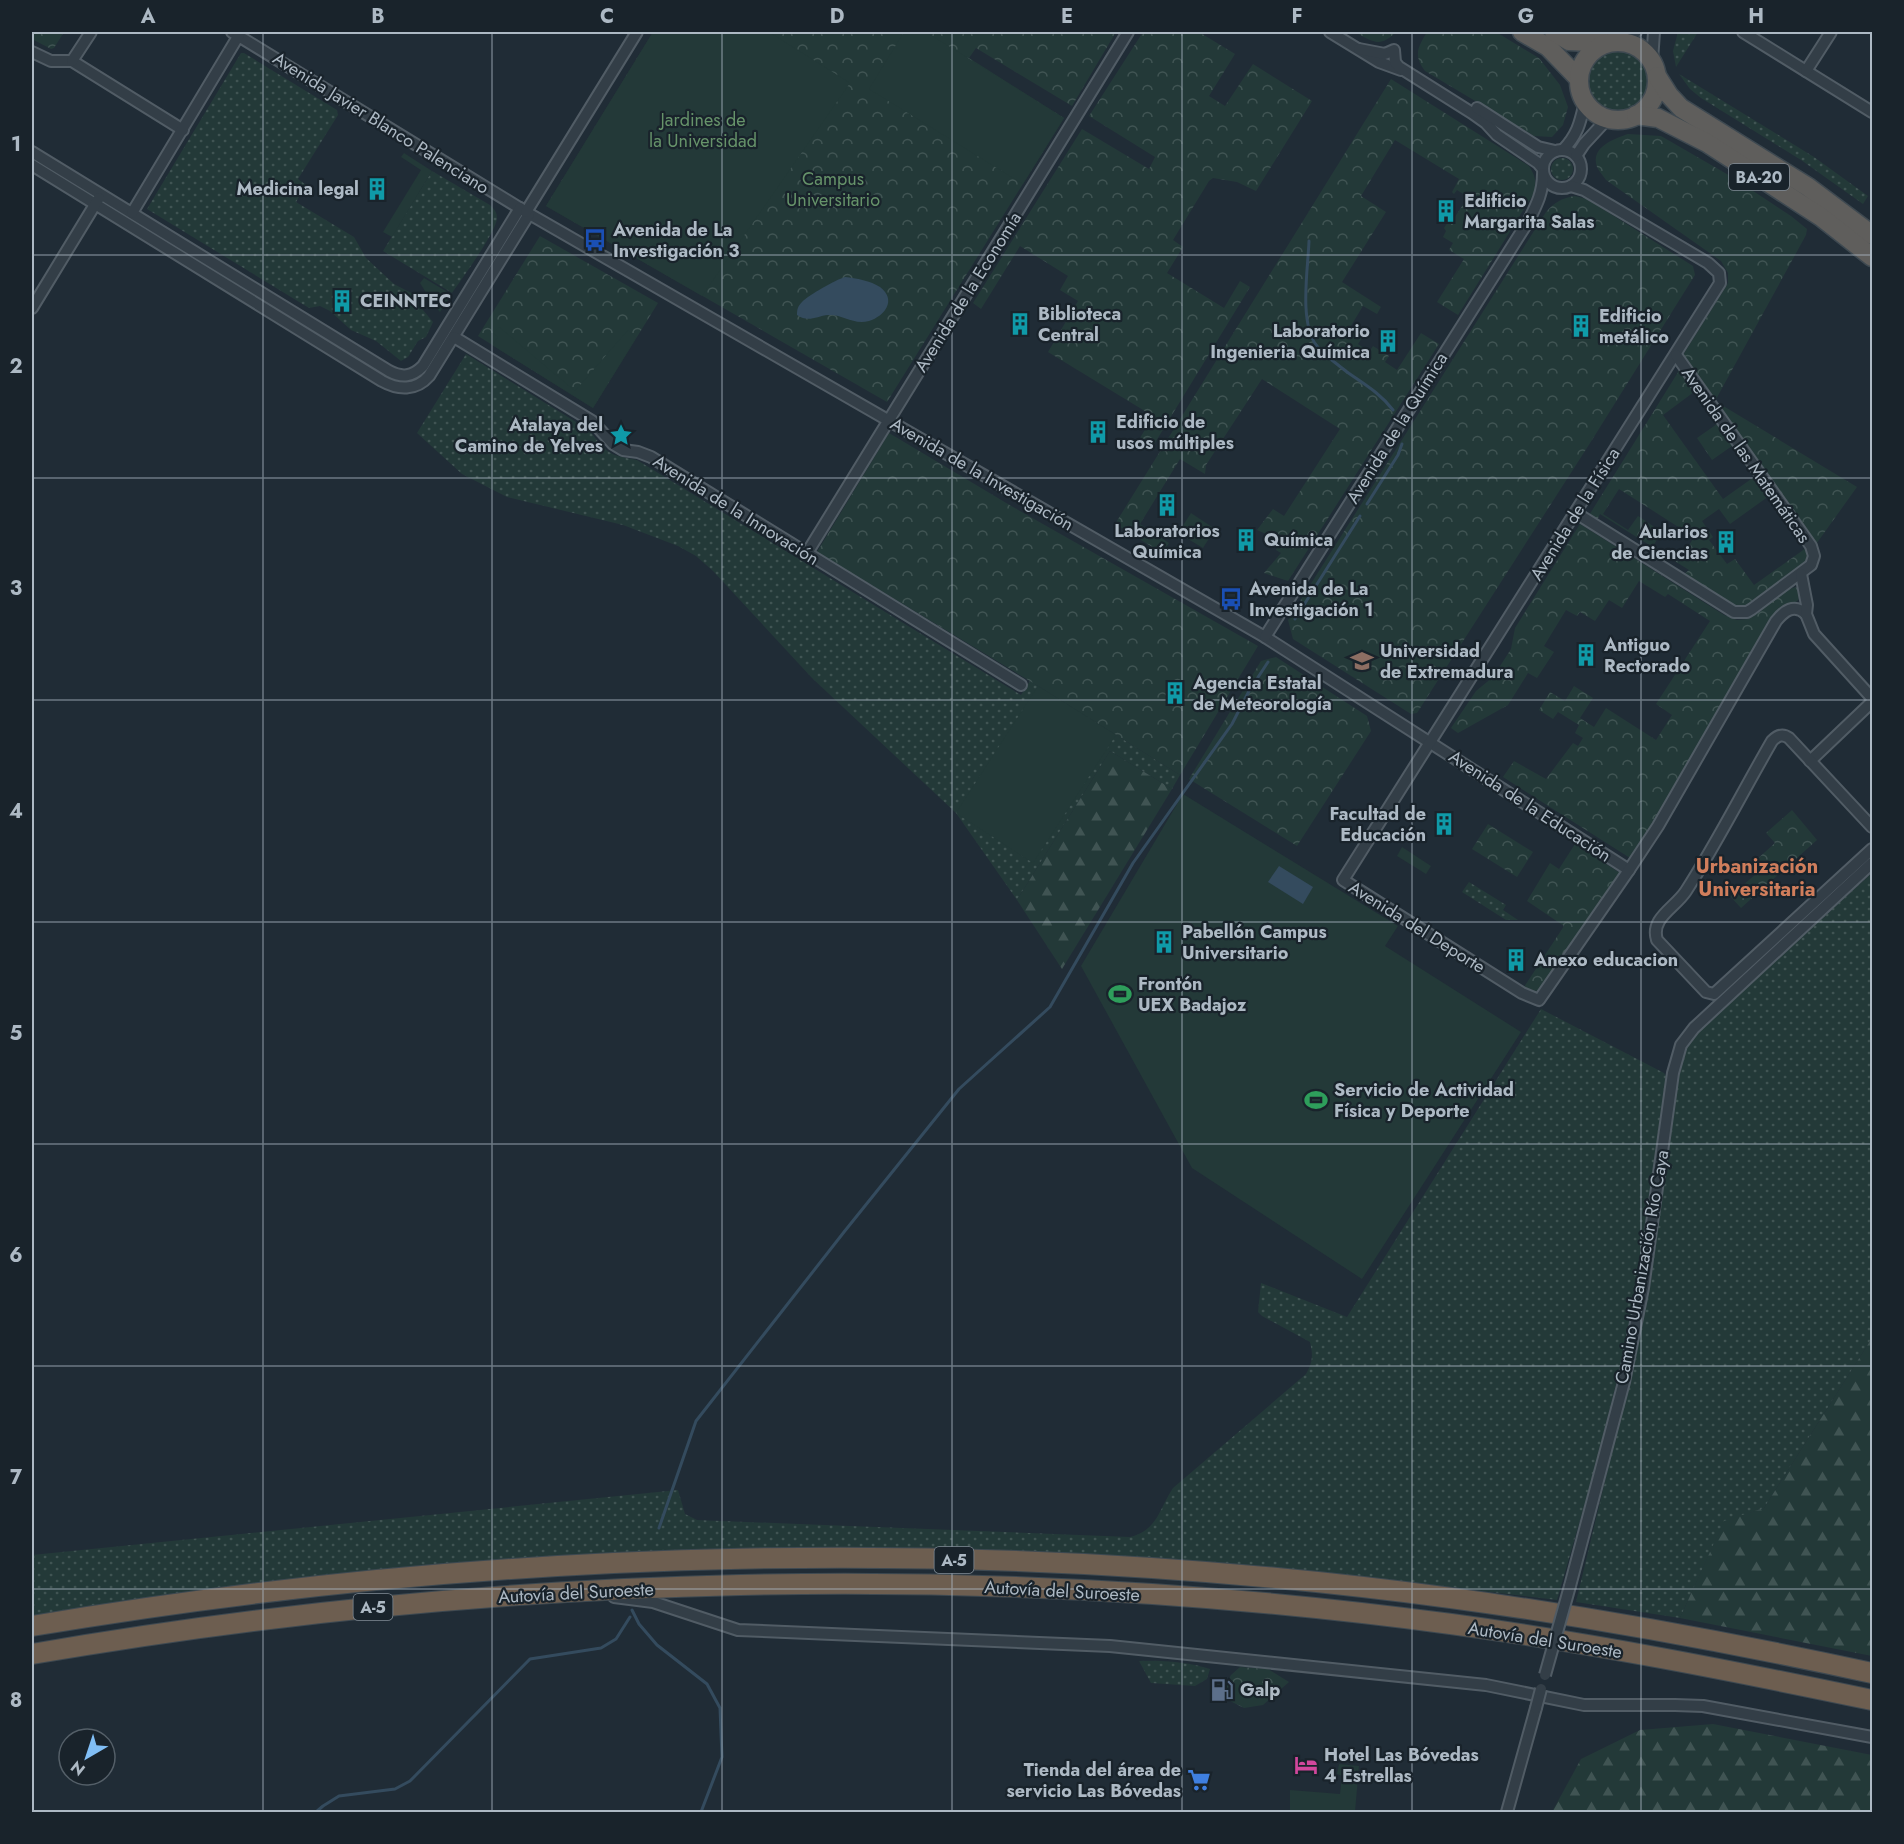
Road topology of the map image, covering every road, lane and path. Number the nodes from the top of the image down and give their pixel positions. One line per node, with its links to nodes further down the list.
1 (91, 32): 16 (street)
2 (637, 32): 34 (street)
3 (1128, 32): 42 (street, Avenida de la Economía)
4 (1330, 32): 13 (street)
5 (1522, 32): 20 (highway)
6 (1554, 32): 12 (highway, BA-20)
7 (1636, 32): 12 (street)
8 (1654, 32): 17 (street)
9 (1743, 32): 19 (street)
10 (1831, 32): 19 (street)
11 (235, 33): 25 (street); 34 (street, Avenida Javier Blanco Palenciano)
12 (1613, 42): 17 (highway, BA-20); 20 (highway)
13 (1359, 49): 15 (street); 18 (street)
14 (32, 52): 16 (street)
15 (1391, 54): 18 (street); 26 (street)
16 (72, 61): 25 (street)
17 (1654, 69): 23 (highway); 37 (highway, BA-20)
18 (1405, 71): 30 (street)
19 (1806, 71): 22 (street)
20 (1579, 79): 21 (highway)
21 (1585, 102): 24 (highway); 26 (street)
22 (1872, 112)
23 (1636, 115): 24 (highway, BA-20); 38 (highway, BA-20)
24 (1608, 118): 28 (street)
25 (183, 130): 35 (street)
26 (1559, 151): 28 (street); 30 (street)
27 (32, 152): 32 (street)
28 (1576, 156): 31 (street)
29 (32, 165): 33 (street)
30 (1543, 171): 31 (street); 36 (street, Avenida de la Química)
31 (1566, 187): 36 (street, Avenida de la Química); 41 (street, Avenida de la Física)
32 (102, 194): 33 (street); 35 (street)
33 (95, 205): 39 (street); 40 (street)
34 (525, 211): 35 (street); 40 (street); 42 (street, Avenida de la Investigación)
35 (132, 213)
36 (1529, 220): 47 (street, Avenida de la Química)
37 (1872, 235)
38 (1872, 257)
39 (32, 308)
40 (454, 337): 44 (street, Avenida de la Innovación)
41 (1676, 355): 43 (street, Avenida de la Física); 45 (street, Avenida de las Matemáticas)
42 (889, 420): 44 (street, Avenida de la Economía); 47 (street, Avenida de la Investigación)
43 (1576, 513): 45 (street, Avenida de las Matemáticas); 50 (street, Avenida de la Física)
44 (807, 554): 48 (street, Avenida de la Innovación)
45 (1801, 574): 46 (street)
46 (1806, 614): 49 (street); 55 (street)
47 (1265, 637): 50 (street, Avenida de la Investigación)
48 (1021, 685)
49 (1872, 700): 51 (street)
50 (1431, 742): 55 (street, Avenida de la Educación); 55 (street, Avenida del Deporte)
51 (1810, 761): 52 (street); 53 (street)
52 (1872, 827)
53 (1872, 849)
54 (1872, 863): 62 (street, Camino Urbanización Río Caya, bridge)
55 (1629, 870)
56 (576, 1592): 58 (highway, Autovía del Suroeste / A-5); 60 (highway, Autovía del Suroeste / A-5); 61 (street)
57 (32, 1626): 59 (highway, Autovía del Suroeste / A-5)
58 (32, 1654)
59 (1872, 1672)
60 (1872, 1700)
61 (1872, 1737)
62 (1507, 1812)

